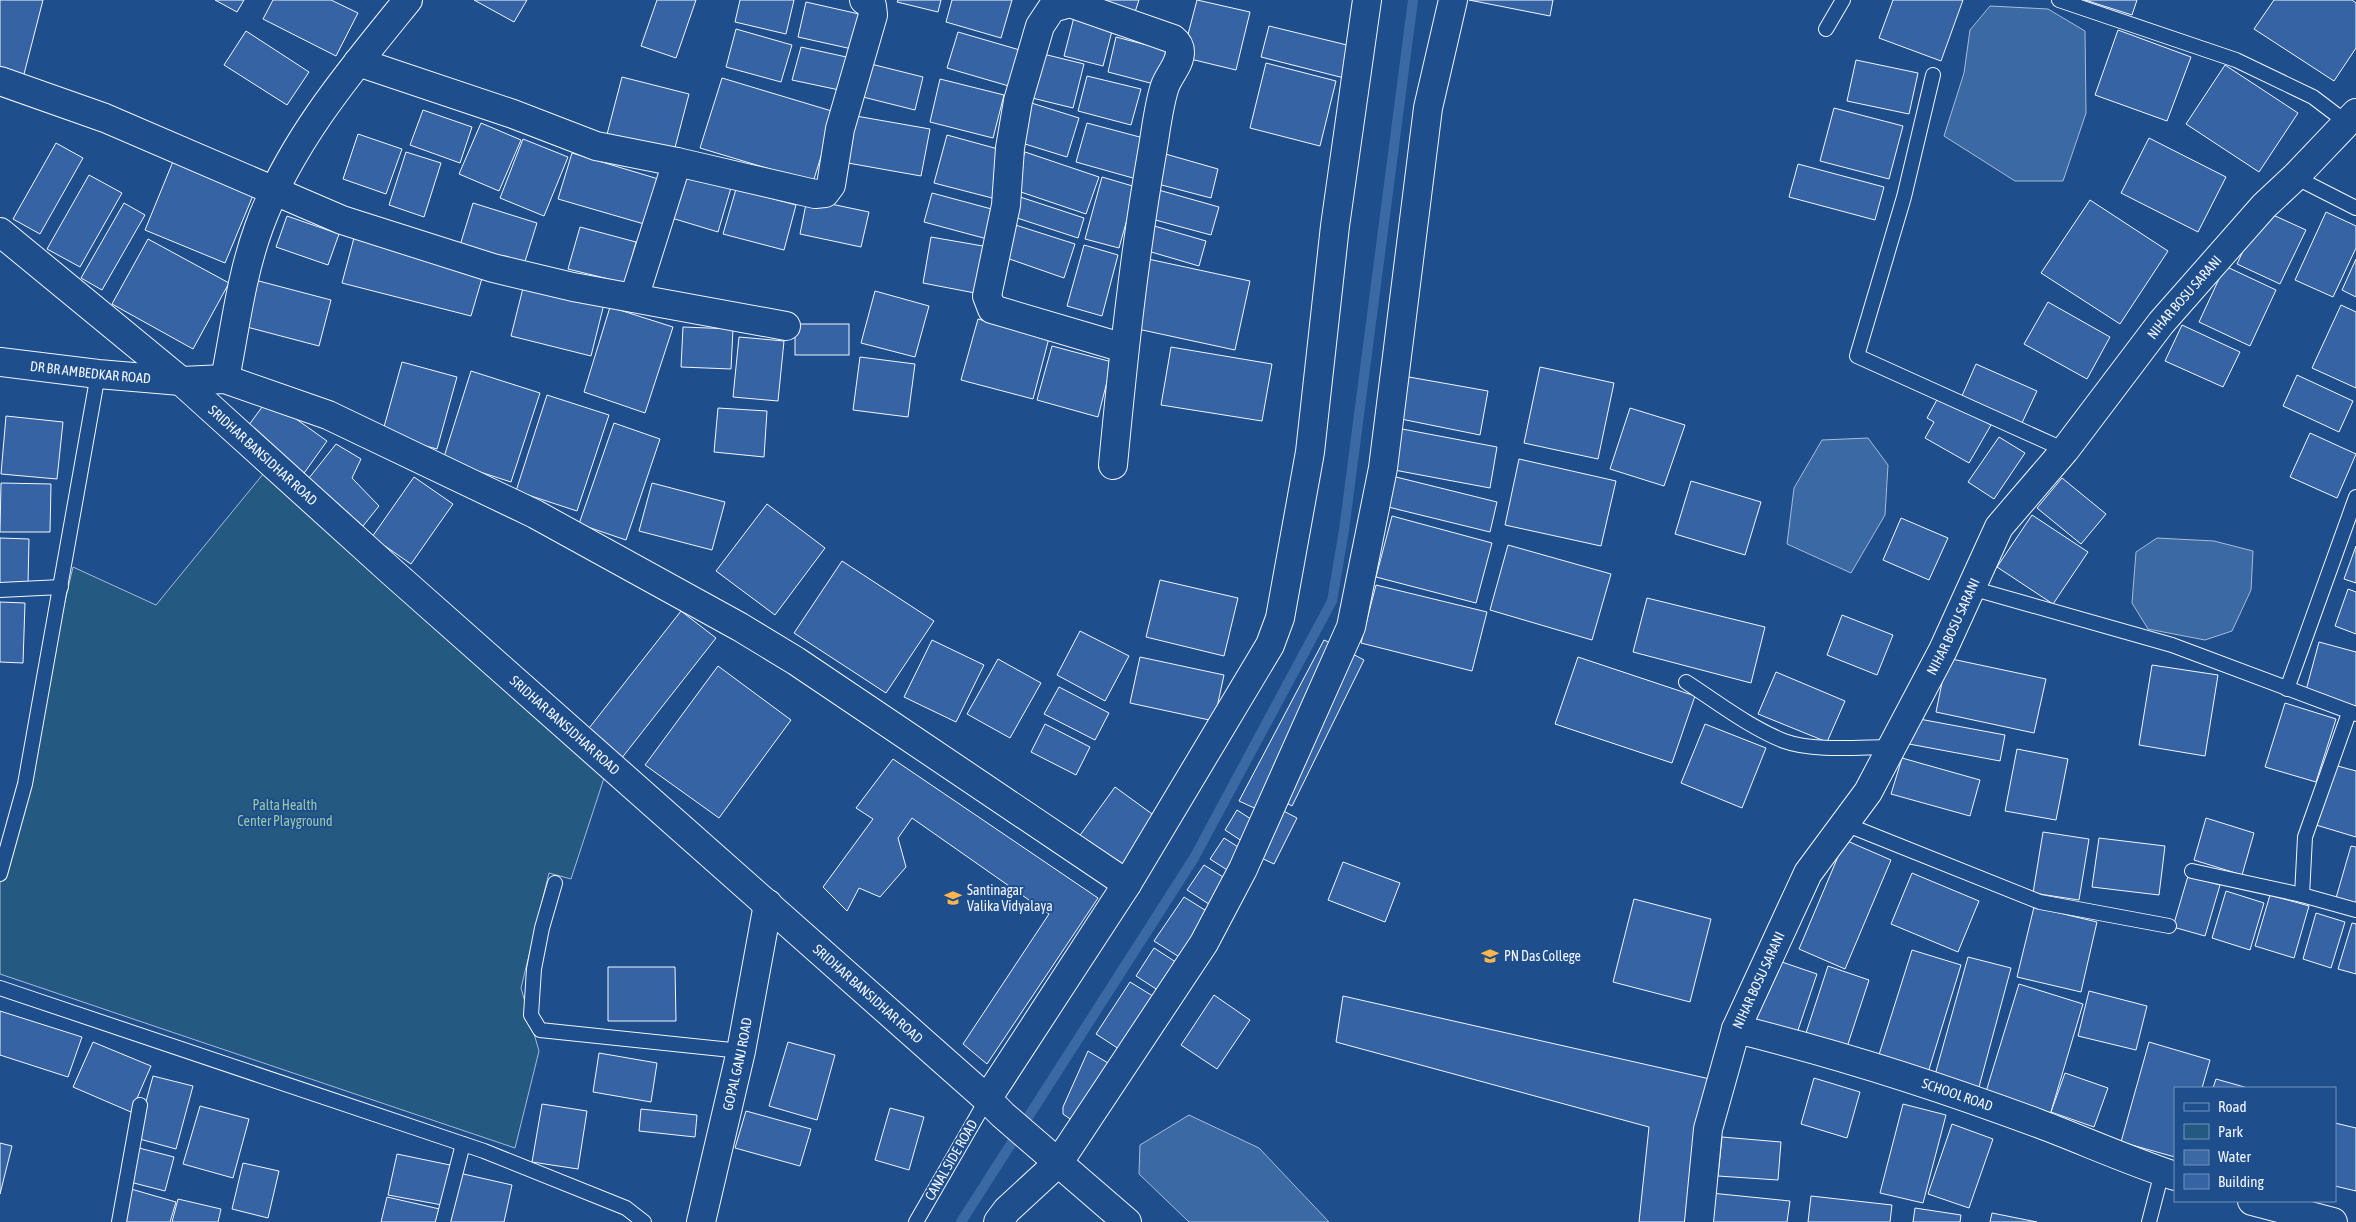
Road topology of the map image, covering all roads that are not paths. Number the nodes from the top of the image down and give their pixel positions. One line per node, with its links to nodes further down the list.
1 (408, 0): 9 (street)
2 (864, 0): 13 (street)
3 (1367, 0): 39 (street)
4 (1453, 0): 50 (street)
5 (1843, 0): 8 (lane)
6 (2059, 0): 12 (lane)
7 (1070, 2): 20 (street); 20 (street)
8 (1826, 29)
9 (358, 62): 13 (street); 15 (street)
10 (1933, 75): 25 (lane)
11 (0, 81): 15 (street)
12 (2351, 118): 14 (street, NIHAR BOSU SARANI)
13 (677, 162): 18 (street)
14 (2295, 177): 16 (lane); 25 (street, NIHAR BOSU SARANI)
15 (273, 192): 18 (street); 23 (street)
16 (2356, 208)
17 (6, 241): 24 (street, SRIDHAR BANSIDHAR ROAD)
18 (634, 298): 19 (street)
19 (786, 326)
20 (1124, 348): 26 (street)
21 (0, 362): 22 (street, DR BR AMBEDKAR ROAD)
22 (98, 374): 24 (street, DR BR AMBEDKAR ROAD); 28 (lane)
23 (225, 379): 24 (street, DR BR AMBEDKAR ROAD); 39 (street)
24 (181, 381): 41 (street, SRIDHAR BANSIDHAR ROAD)
25 (2065, 450): 29 (street, NIHAR BOSU SARANI)
26 (1113, 464)
27 (2356, 497): 32 (lane)
28 (61, 587): 30 (lane); 37 (lane)
29 (1971, 588): 32 (lane); 34 (street, NIHAR BOSU SARANI)
30 (0, 590)
31 (1686, 682): 34 (lane)
32 (2286, 689): 33 (lane)
33 (2353, 714): 40 (lane)
34 (1892, 747): 35 (street, NIHAR BOSU SARANI)
35 (1845, 824): 43 (lane); 45 (street, NIHAR BOSU SARANI)
36 (2192, 871): 40 (lane)
37 (0, 874)
38 (555, 883): 46 (lane)
39 (1127, 884): 48 (street)
40 (2302, 895): 42 (lane)
41 (768, 904): 46 (street, GOPAL GANJ ROAD); 48 (street, SRIDHAR BANSIDHAR ROAD)
42 (2356, 910)
43 (2169, 926)
44 (0, 988): 49 (lane)
45 (1736, 1029): 51 (street, SCHOOL ROAD); 60 (street, NIHAR BOSU SARANI)
46 (740, 1051): 56 (street, GOPAL GANJ ROAD)
47 (140, 1105): 53 (lane)
48 (995, 1107): 50 (street, SRIDHAR BANSIDHAR ROAD); 57 (lane, CANAL SIDE ROAD)
49 (463, 1144): 54 (lane); 55 (lane)
50 (1059, 1162): 58 (street); 59 (street, SRIDHAR BANSIDHAR ROAD)
51 (2169, 1174): 61 (lane)
52 (2256, 1202): 62 (street)
53 (119, 1222)
54 (443, 1222)
55 (644, 1222)
56 (701, 1222)
57 (916, 1222)
58 (998, 1222)
59 (1127, 1222)
60 (1699, 1222)
61 (2149, 1222)
62 (2333, 1222)

